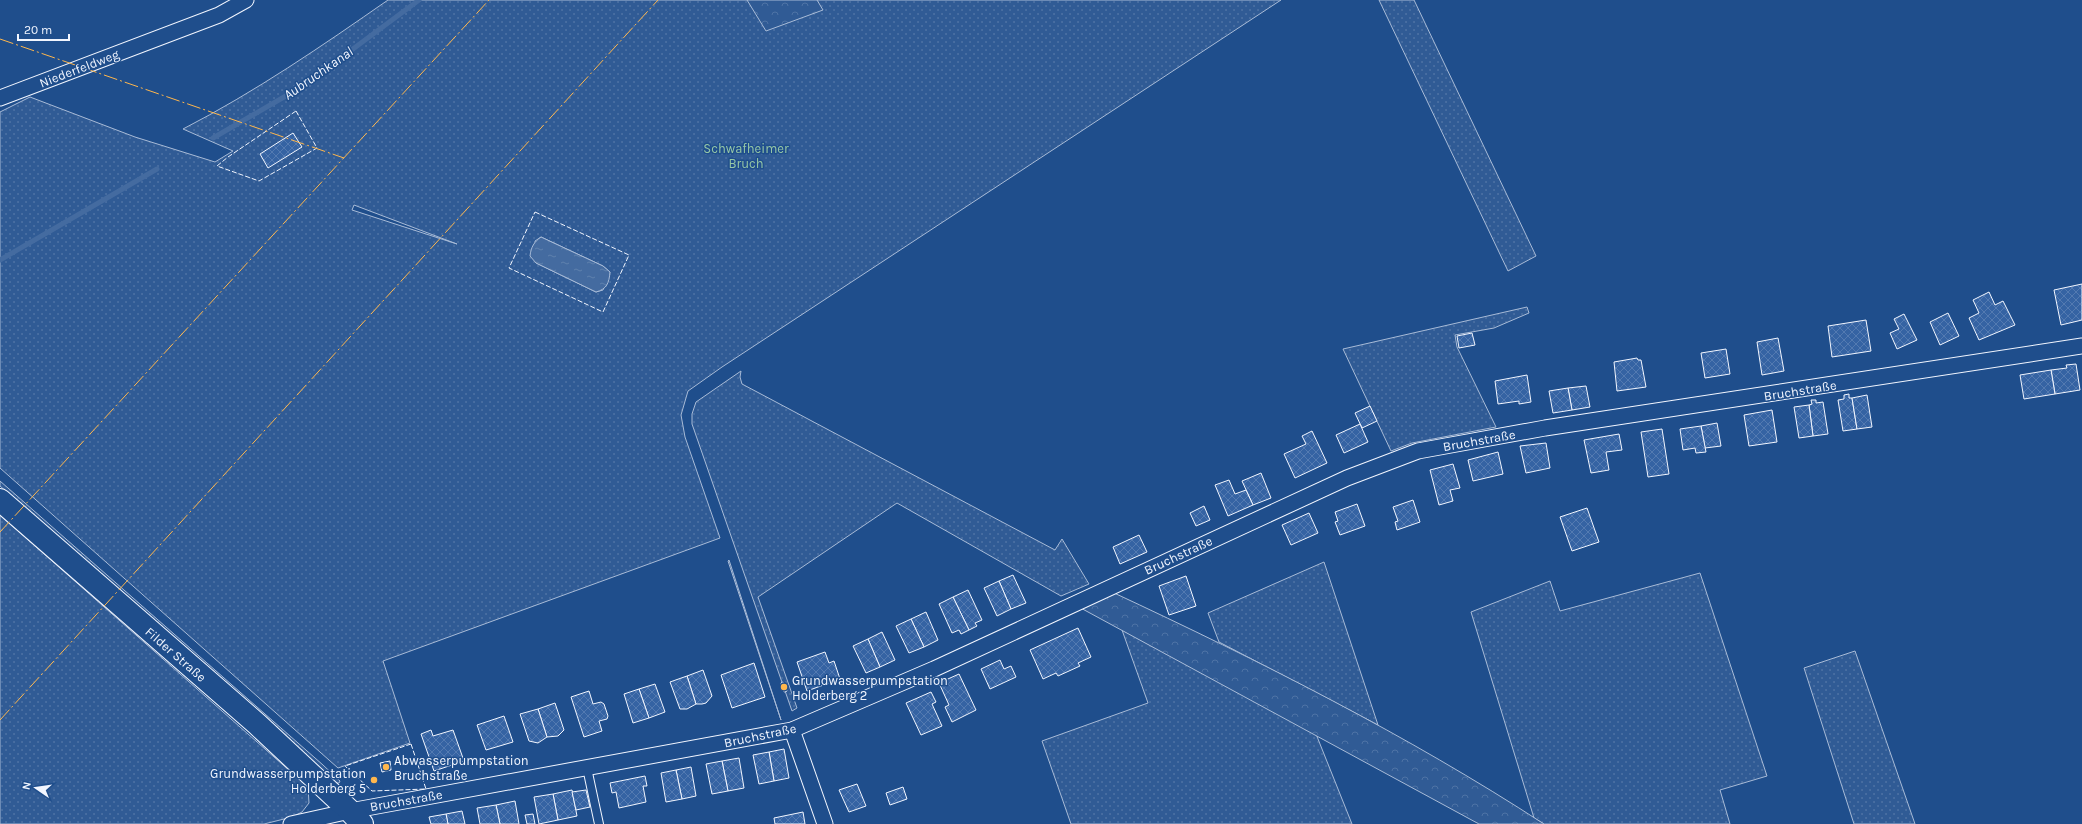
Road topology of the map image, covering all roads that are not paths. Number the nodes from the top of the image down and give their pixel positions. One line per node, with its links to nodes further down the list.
1 (246, 0): 2 (street, Niederfeldweg)
2 (0, 98)
3 (2082, 346): 5 (street, Bruchstraße)
4 (0, 500): 7 (street, Filder Straße)
5 (792, 730): 6 (street, Bruchstraße); 10 (street)
6 (587, 768): 7 (street, Bruchstraße); 9 (lane)
7 (356, 817): 8 (street, Bruchstraße)
8 (291, 824)
9 (598, 824)
10 (825, 824)

